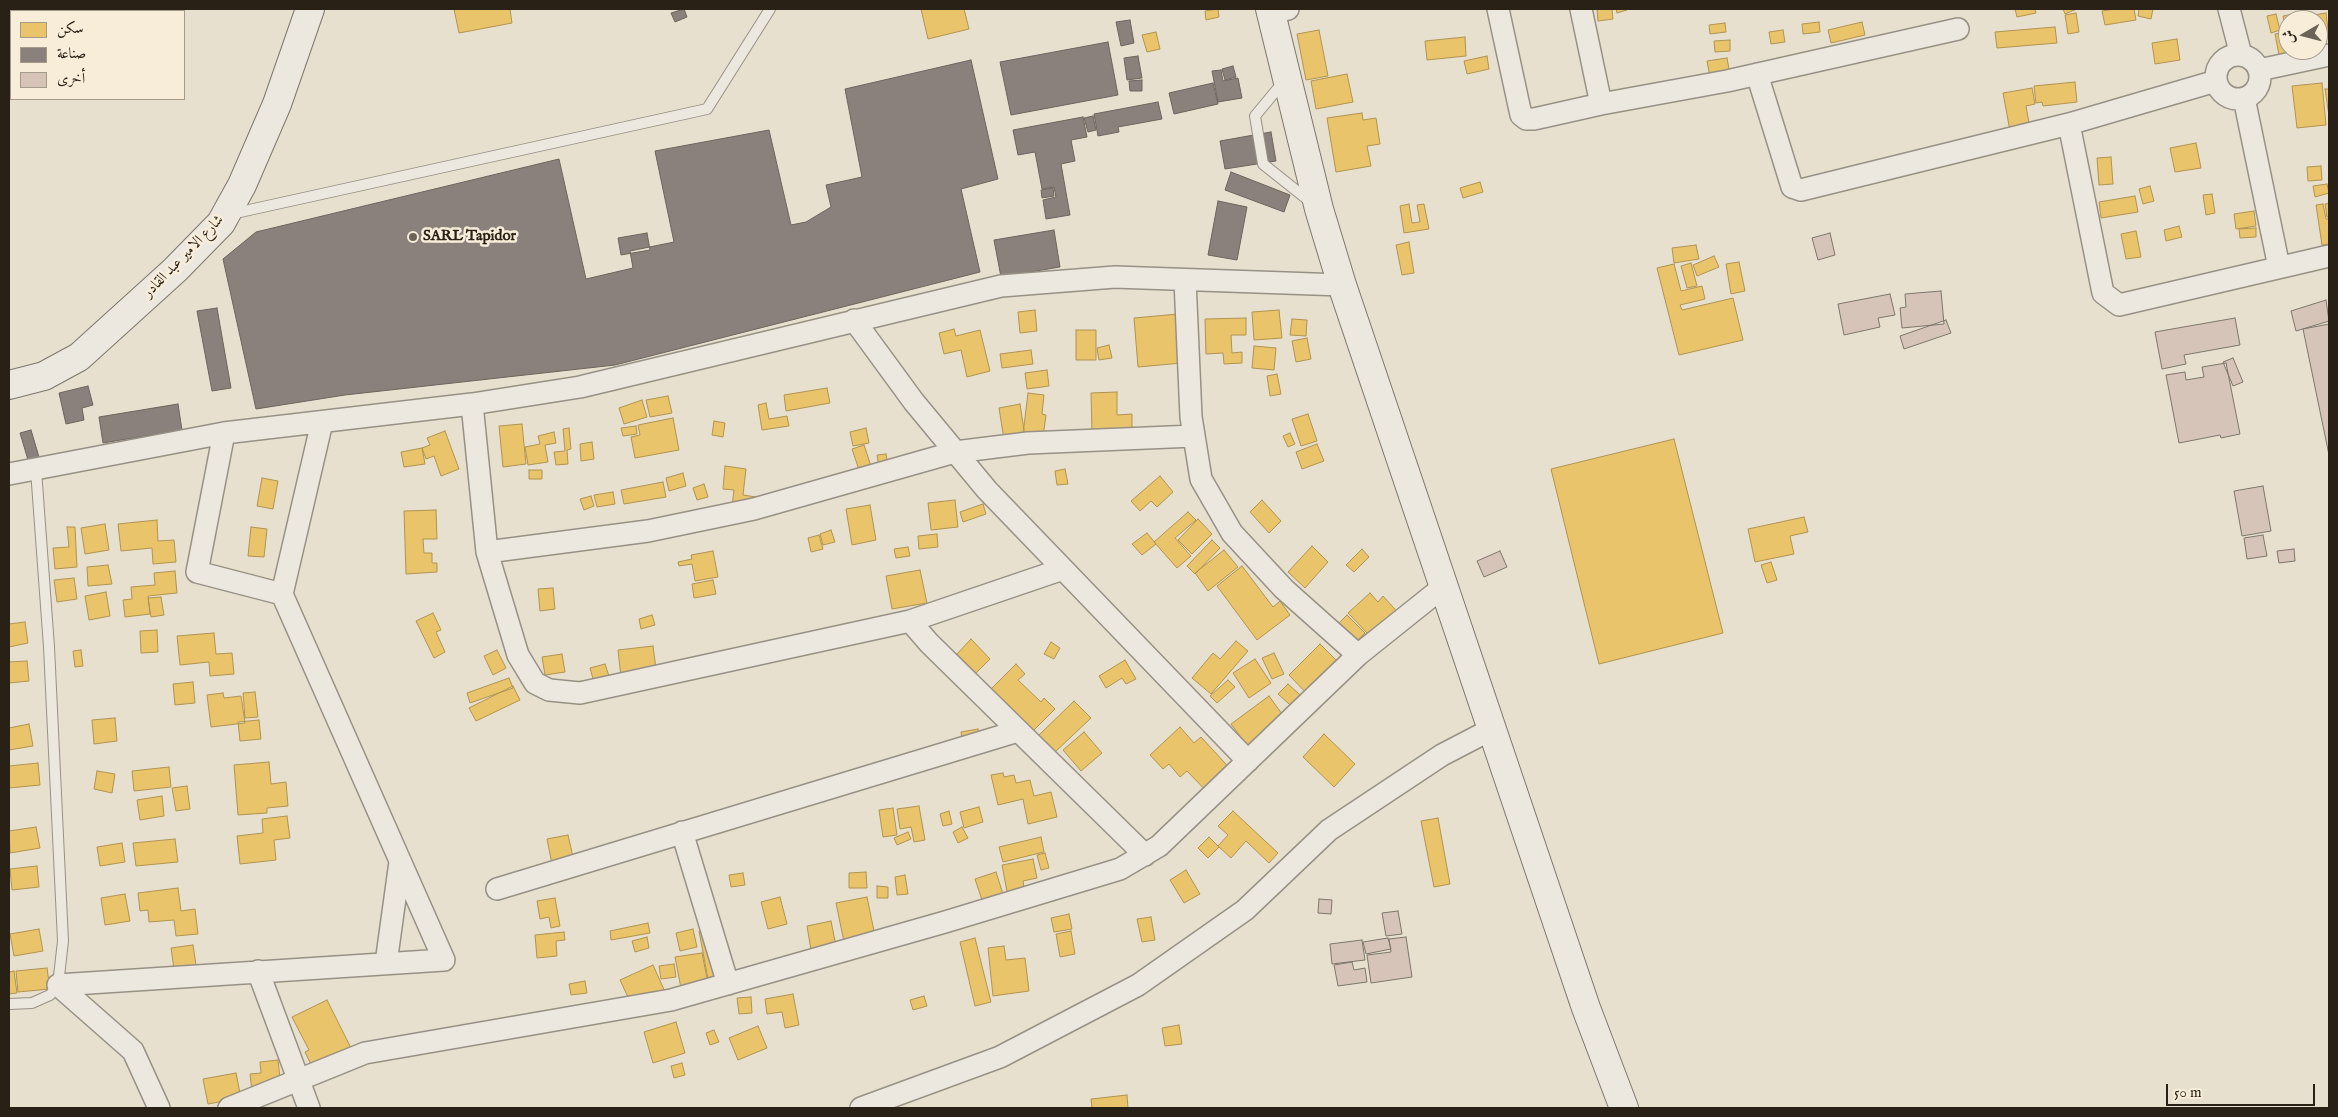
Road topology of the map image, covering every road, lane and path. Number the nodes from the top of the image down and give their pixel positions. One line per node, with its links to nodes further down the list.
1 (310, 9): 18 (main road, شارع الامير عبد القادر)
2 (770, 9): 18 (lane)
3 (1498, 9): 15 (street)
4 (1581, 9): 15 (street)
5 (2229, 9): 8 (street)
6 (1276, 10): 12 (main road)
7 (1958, 30): 11 (street)
8 (2241, 55): 10 (street); 13 (street)
9 (2329, 55): 10 (street)
10 (2259, 70): 14 (street)
11 (1757, 74): 15 (street); 16 (street)
12 (1287, 78): 17 (main road); 17 (lane)
13 (2216, 81): 14 (street); 16 (street)
14 (2244, 98): 20 (street)
15 (1601, 104)
16 (2068, 124): 20 (street)
17 (1319, 209): 22 (main road)
18 (225, 215): 24 (main road, شارع الامير عبد القادر)
19 (2329, 256): 20 (street)
20 (2280, 267)
21 (1185, 280): 22 (street); 23 (street); 28 (street)
22 (1342, 285): 34 (main road)
23 (854, 320): 25 (street); 29 (street)
24 (9, 385)
25 (472, 404): 26 (street); 32 (street)
26 (322, 422): 27 (street); 35 (street)
27 (224, 433): 30 (street); 35 (street)
28 (1194, 436): 29 (street); 37 (street)
29 (955, 452): 32 (street); 33 (street)
30 (36, 470): 31 (street); 48 (lane)
31 (9, 474)
32 (486, 552): 36 (street)
33 (1063, 569): 36 (street); 40 (street)
34 (1444, 587): 37 (street); 38 (main road)
35 (282, 594): 43 (street)
36 (910, 621): 39 (street)
37 (1358, 655): 40 (street)
38 (1492, 729): 54 (street); 55 (main road)
39 (1018, 731): 41 (street); 42 (street)
40 (1248, 761): 42 (street)
41 (682, 832): 44 (street); 47 (street)
42 (1145, 855): 47 (street)
43 (400, 862): 45 (street); 45 (street)
44 (497, 889)
45 (386, 962): 46 (street)
46 (258, 972): 48 (street); 50 (street)
47 (728, 984): 50 (street)
48 (58, 985): 49 (lane); 51 (street)
49 (9, 1004)
50 (297, 1080): 52 (street); 53 (street)
51 (159, 1108)
52 (229, 1108)
53 (308, 1108)
54 (861, 1108)
55 (1624, 1108)

